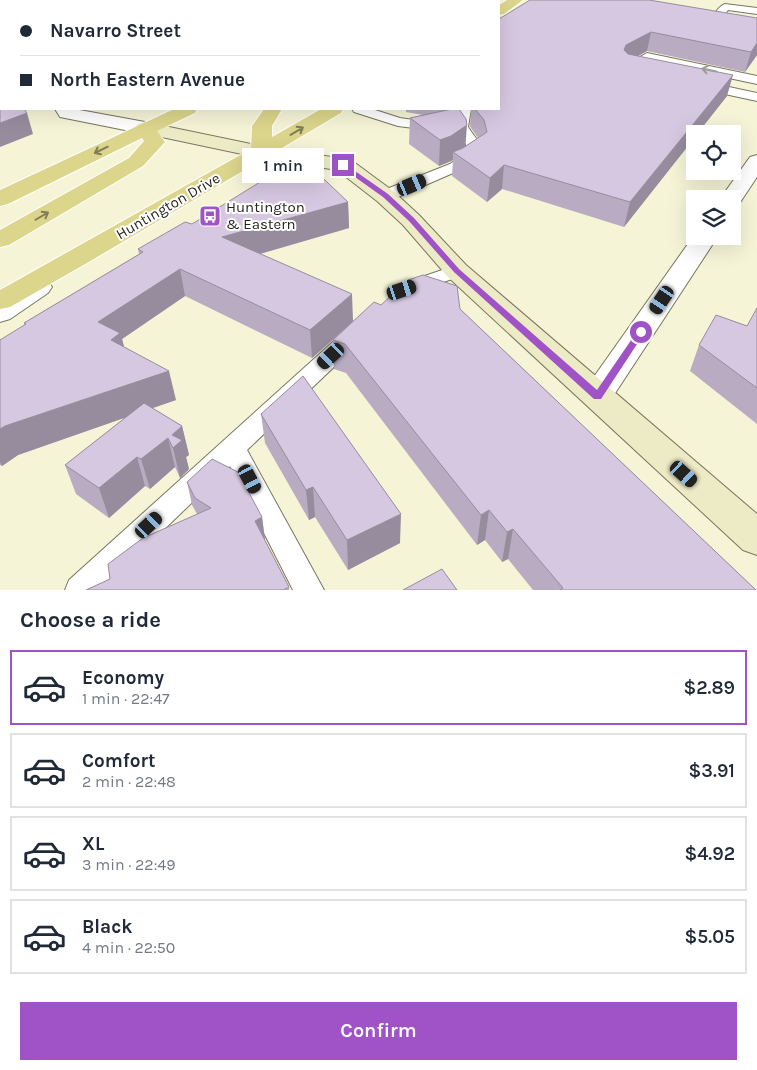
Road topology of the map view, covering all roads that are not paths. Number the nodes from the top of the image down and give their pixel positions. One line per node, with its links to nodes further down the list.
1 (516, 0): 2 (main road)
2 (500, 10)
3 (757, 11): 4 (lane)
4 (711, 18): 5 (street)
5 (732, 22)
6 (650, 74): 7 (lane, one-way to 6)
7 (757, 80)
8 (689, 82): 9 (lane)
9 (757, 97)
10 (65, 110): 17 (street)
11 (186, 110): 17 (main road)
12 (272, 110): 18 (main road)
13 (332, 110): 18 (main road, Huntington Drive, one-way to 13)
14 (362, 110): 16 (lane)
15 (464, 110): 16 (lane)
16 (461, 127): 21 (lane)
17 (145, 128): 18 (main road); 22 (main road, one-way to 22); 23 (main road, one-way to 17)
18 (261, 152): 21 (main road); 25 (main road, Huntington Drive)
19 (757, 161): 20 (street)
20 (737, 190)
21 (385, 196): 26 (main road)
22 (0, 199)
23 (0, 240)
24 (700, 245): 31 (street)
25 (78, 258): 27 (main road, Huntington Drive); 29 (street)
26 (456, 271): 28 (lane); 31 (main road)
27 (0, 301)
28 (388, 303)
29 (0, 313)
30 (366, 323): 32 (lane)
31 (598, 396): 33 (main road)
32 (233, 448): 34 (lane); 35 (lane)
33 (757, 538)
34 (80, 590)
35 (309, 590)

